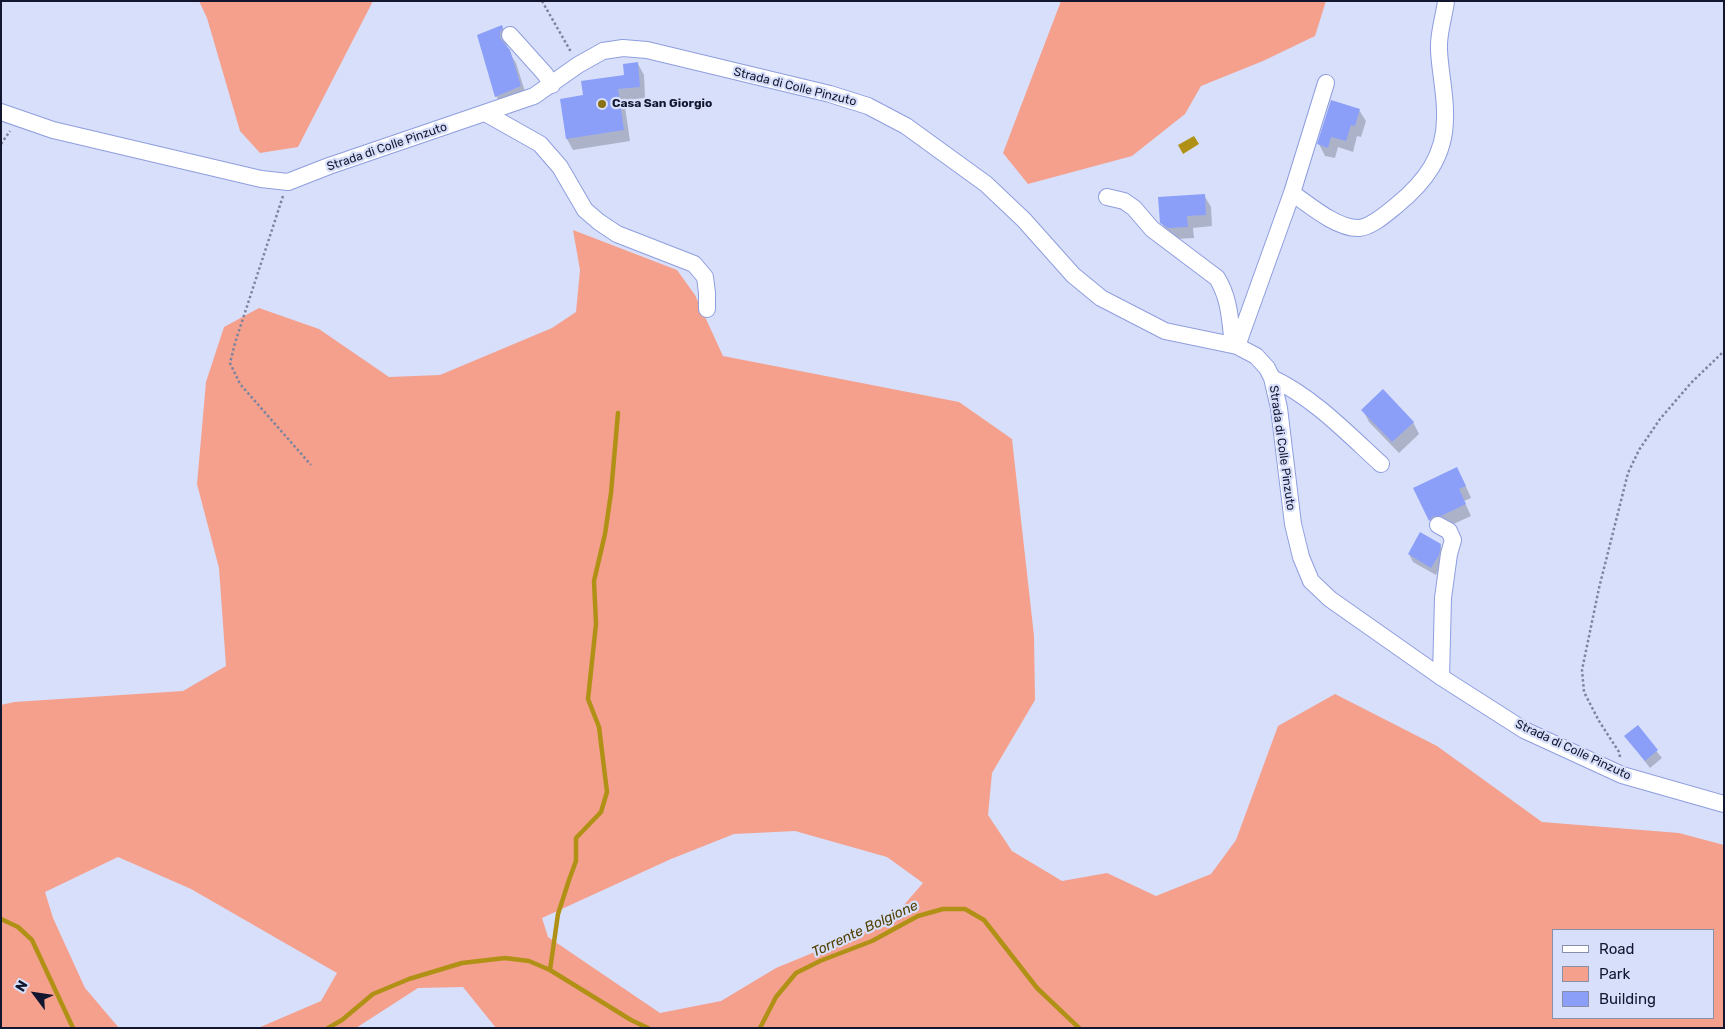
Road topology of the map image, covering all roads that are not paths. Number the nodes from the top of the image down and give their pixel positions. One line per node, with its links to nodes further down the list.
1 (1446, 1): 7 (lane)
2 (510, 36): 4 (lane)
3 (1326, 83): 7 (lane)
4 (552, 85): 6 (lane, Strada di Colle Pinzuto); 10 (lane, Strada di Colle Pinzuto)
5 (1, 112): 6 (lane, Strada di Colle Pinzuto)
6 (485, 113): 9 (lane)
7 (1292, 193): 10 (lane)
8 (1107, 197): 10 (lane)
9 (707, 309)
10 (1235, 346): 11 (lane, Strada di Colle Pinzuto)
11 (1272, 378): 12 (lane); 14 (lane, Strada di Colle Pinzuto)
12 (1381, 464)
13 (1438, 525): 14 (lane)
14 (1441, 677): 15 (lane, Strada di Colle Pinzuto)
15 (1724, 804)

